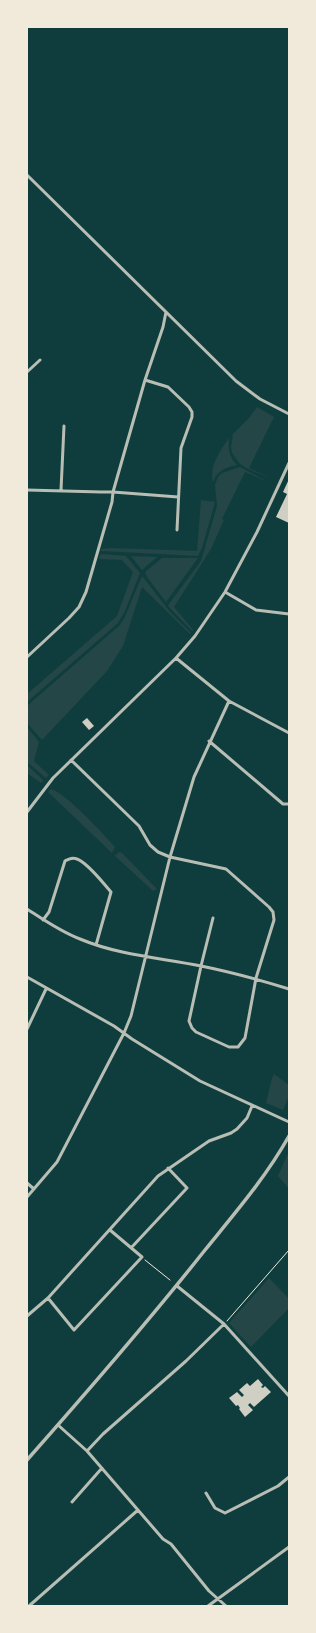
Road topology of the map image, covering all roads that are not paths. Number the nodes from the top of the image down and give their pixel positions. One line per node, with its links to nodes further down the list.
1 (27, 175): 2 (street)
2 (166, 312): 5 (street); 6 (street)
3 (40, 360): 4 (street)
4 (27, 372)
5 (145, 380): 11 (street); 12 (street)
6 (289, 414)
7 (64, 426): 10 (street)
8 (289, 463): 14 (street)
9 (27, 490): 10 (street)
10 (61, 490): 11 (street)
11 (113, 492): 12 (street); 16 (street)
12 (178, 497): 13 (street)
13 (177, 530)
14 (225, 592): 15 (street); 17 (street)
15 (289, 614)
16 (27, 657)
17 (176, 658): 18 (street); 21 (street)
18 (229, 701): 19 (street); 20 (street)
19 (289, 733)
20 (209, 741): 22 (street); 24 (street)
21 (71, 760): 23 (street); 24 (street)
22 (289, 804)
23 (27, 812)
24 (170, 857): 29 (street); 32 (street)
25 (27, 909): 27 (street)
26 (213, 918): 30 (street)
27 (43, 920): 28 (street); 28 (street)
28 (96, 945): 29 (street)
29 (146, 957): 30 (street); 36 (street)
30 (201, 966): 32 (street); 32 (street)
31 (27, 977): 33 (street)
32 (256, 978): 34 (street)
33 (46, 989): 35 (street); 36 (street)
34 (289, 989)
35 (27, 1029)
36 (124, 1033): 37 (street); 42 (street)
37 (252, 1106): 38 (street); 40 (street)
38 (289, 1122)
39 (289, 1136): 46 (street)
40 (168, 1168): 44 (street); 45 (street)
41 (27, 1183): 42 (street)
42 (34, 1188): 43 (street)
43 (27, 1196)
44 (110, 1230): 45 (street); 47 (street)
45 (131, 1248): 47 (street)
46 (177, 1286): 49 (street); 51 (street)
47 (48, 1298): 48 (street)
48 (27, 1316)
49 (224, 1324): 50 (street); 52 (street)
50 (289, 1396)
51 (58, 1425): 52 (street); 53 (street)
52 (87, 1451): 54 (street)
53 (27, 1460)
54 (102, 1468): 57 (street); 58 (street)
55 (289, 1477): 56 (street)
56 (206, 1493)
57 (72, 1502)
58 (138, 1510): 60 (street); 61 (street)
59 (289, 1547): 60 (street)
60 (218, 1599): 62 (street); 63 (street)
61 (29, 1606)
62 (208, 1606)
63 (226, 1606)

